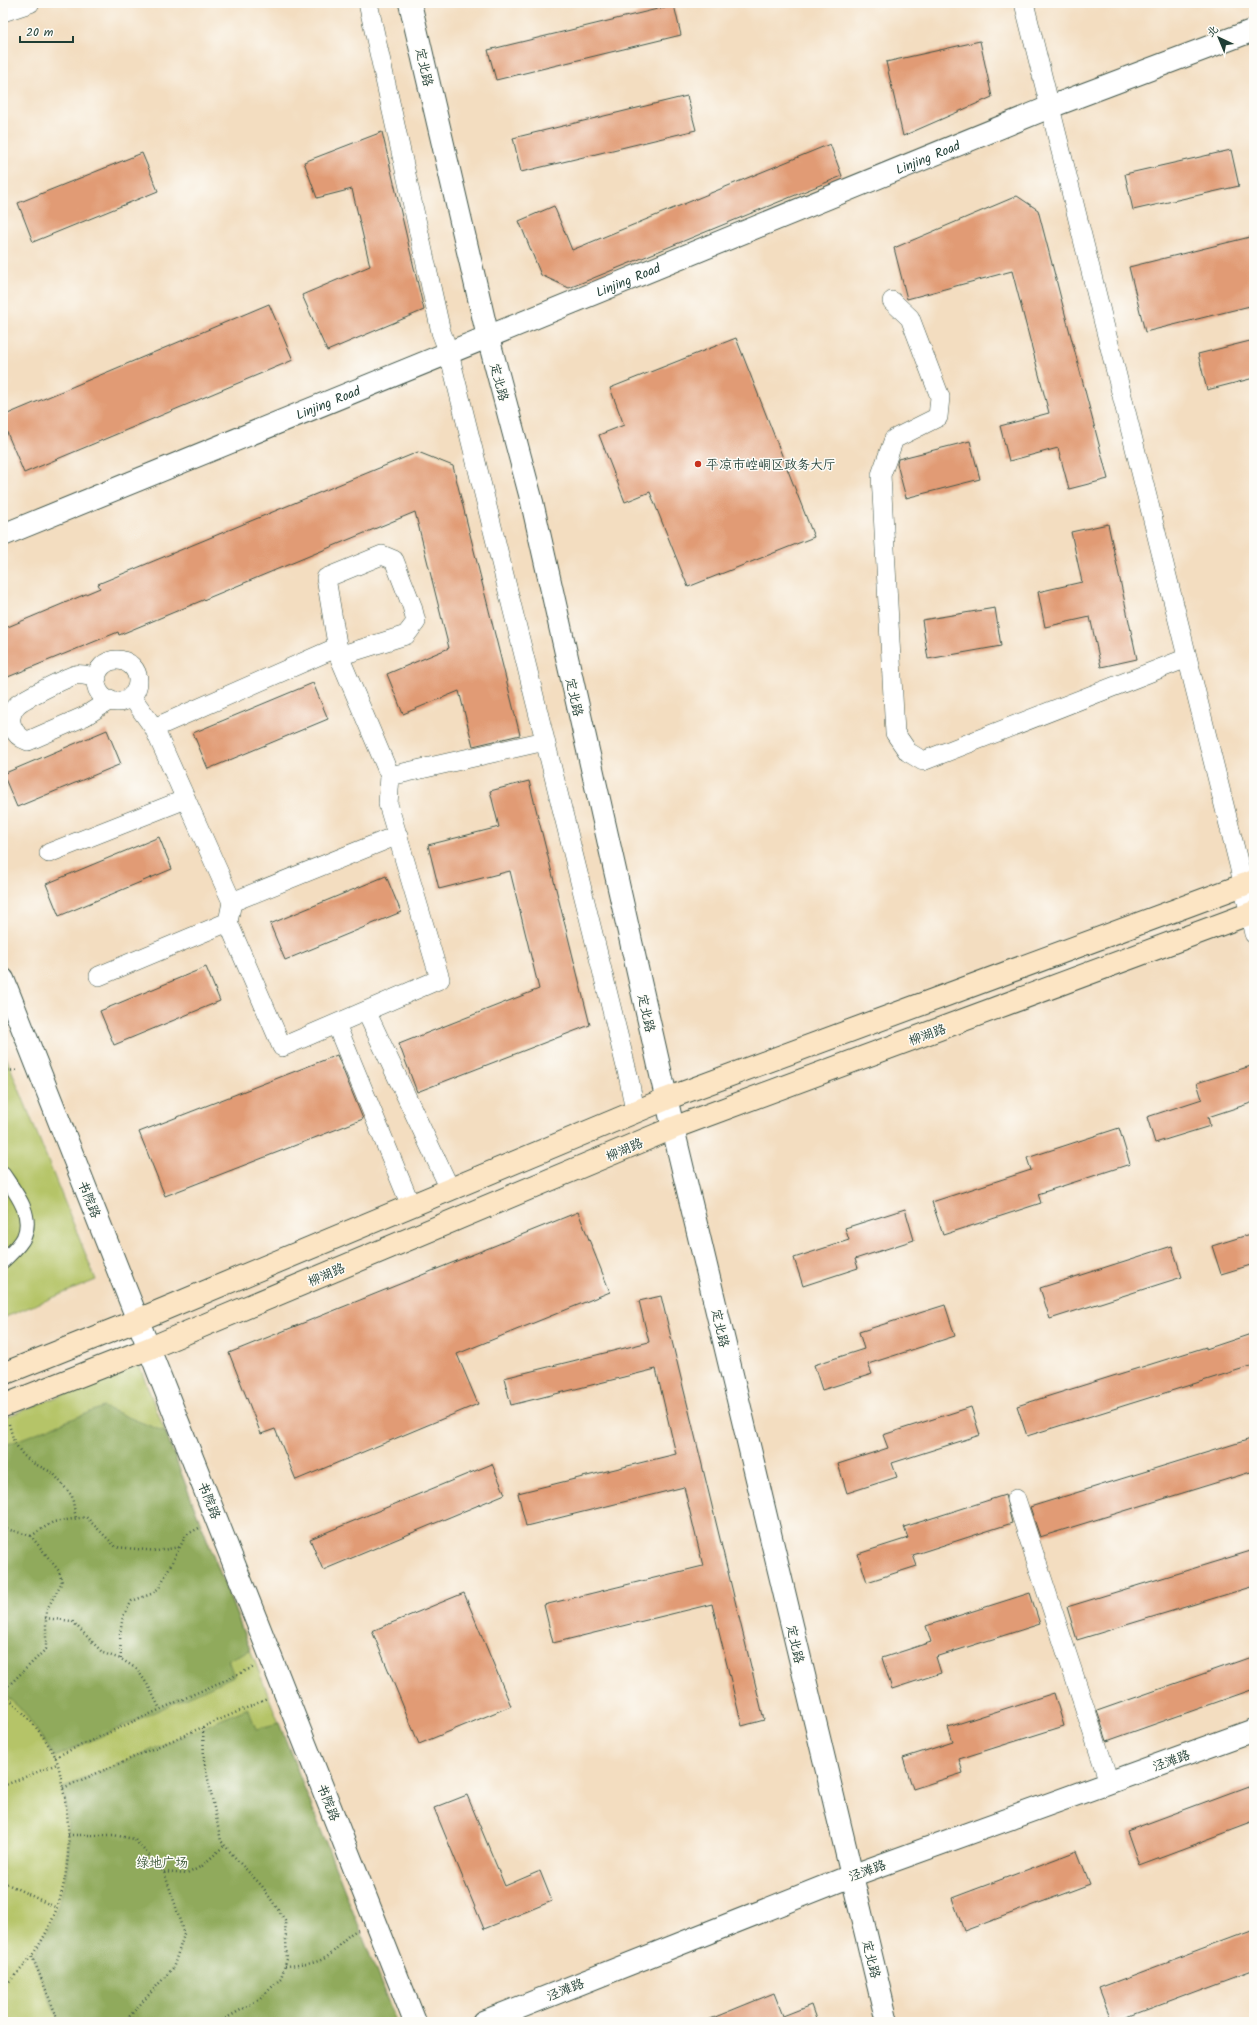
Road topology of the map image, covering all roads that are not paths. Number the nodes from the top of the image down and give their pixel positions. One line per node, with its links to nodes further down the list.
1 (30, 3): 5 (street)
2 (368, 3): 10 (street)
3 (410, 3): 9 (street, 定北路)
4 (1024, 3): 7 (street)
5 (3, 12)
6 (1254, 30): 7 (street, Linjing Road)
7 (1050, 107): 9 (street, Linjing Road); 13 (street)
8 (892, 301): 13 (street)
9 (488, 337): 10 (street, Linjing Road); 31 (street, 定北路)
10 (450, 353): 11 (street, Linjing Road); 18 (street)
11 (3, 535)
12 (338, 652): 12 (street); 17 (street); 19 (street)
13 (1187, 658): 23 (street)
14 (97, 678): 15 (street); 16 (street); 16 (street)
15 (131, 696): 16 (street); 17 (street)
16 (110, 700)
17 (154, 728): 20 (street)
18 (546, 741): 19 (street); 32 (street)
19 (390, 776): 21 (street)
20 (186, 799): 22 (street); 24 (street)
21 (398, 836): 24 (street); 29 (street)
22 (49, 853)
23 (1248, 883): 25 (street); 31 (main road)
24 (232, 902): 26 (street)
25 (1253, 920): 33 (main road, 柳湖路)
26 (228, 922): 27 (street); 30 (street)
27 (99, 976)
28 (3, 979): 38 (street, 书院路)
29 (366, 1011): 30 (street); 35 (street)
30 (336, 1024): 36 (street)
31 (666, 1099): 32 (main road); 33 (street, 定北路)
32 (635, 1112): 35 (main road)
33 (673, 1128): 39 (main road, 柳湖路); 45 (street, 定北路)
34 (3, 1174): 37 (street)
35 (450, 1189): 36 (main road)
36 (411, 1206): 38 (main road)
37 (3, 1261)
38 (138, 1320): 39 (street, 书院路); 40 (main road)
39 (150, 1348): 41 (main road, 柳湖路); 46 (street, 书院路)
40 (3, 1374)
41 (4, 1406)
42 (1016, 1499): 44 (street)
43 (1254, 1730): 44 (street, 泾滩路)
44 (1109, 1782): 45 (street, 泾滩路)
45 (851, 1876): 47 (street, 泾滩路); 48 (street, 定北路)
46 (416, 2022)
47 (483, 2022)
48 (887, 2022)

